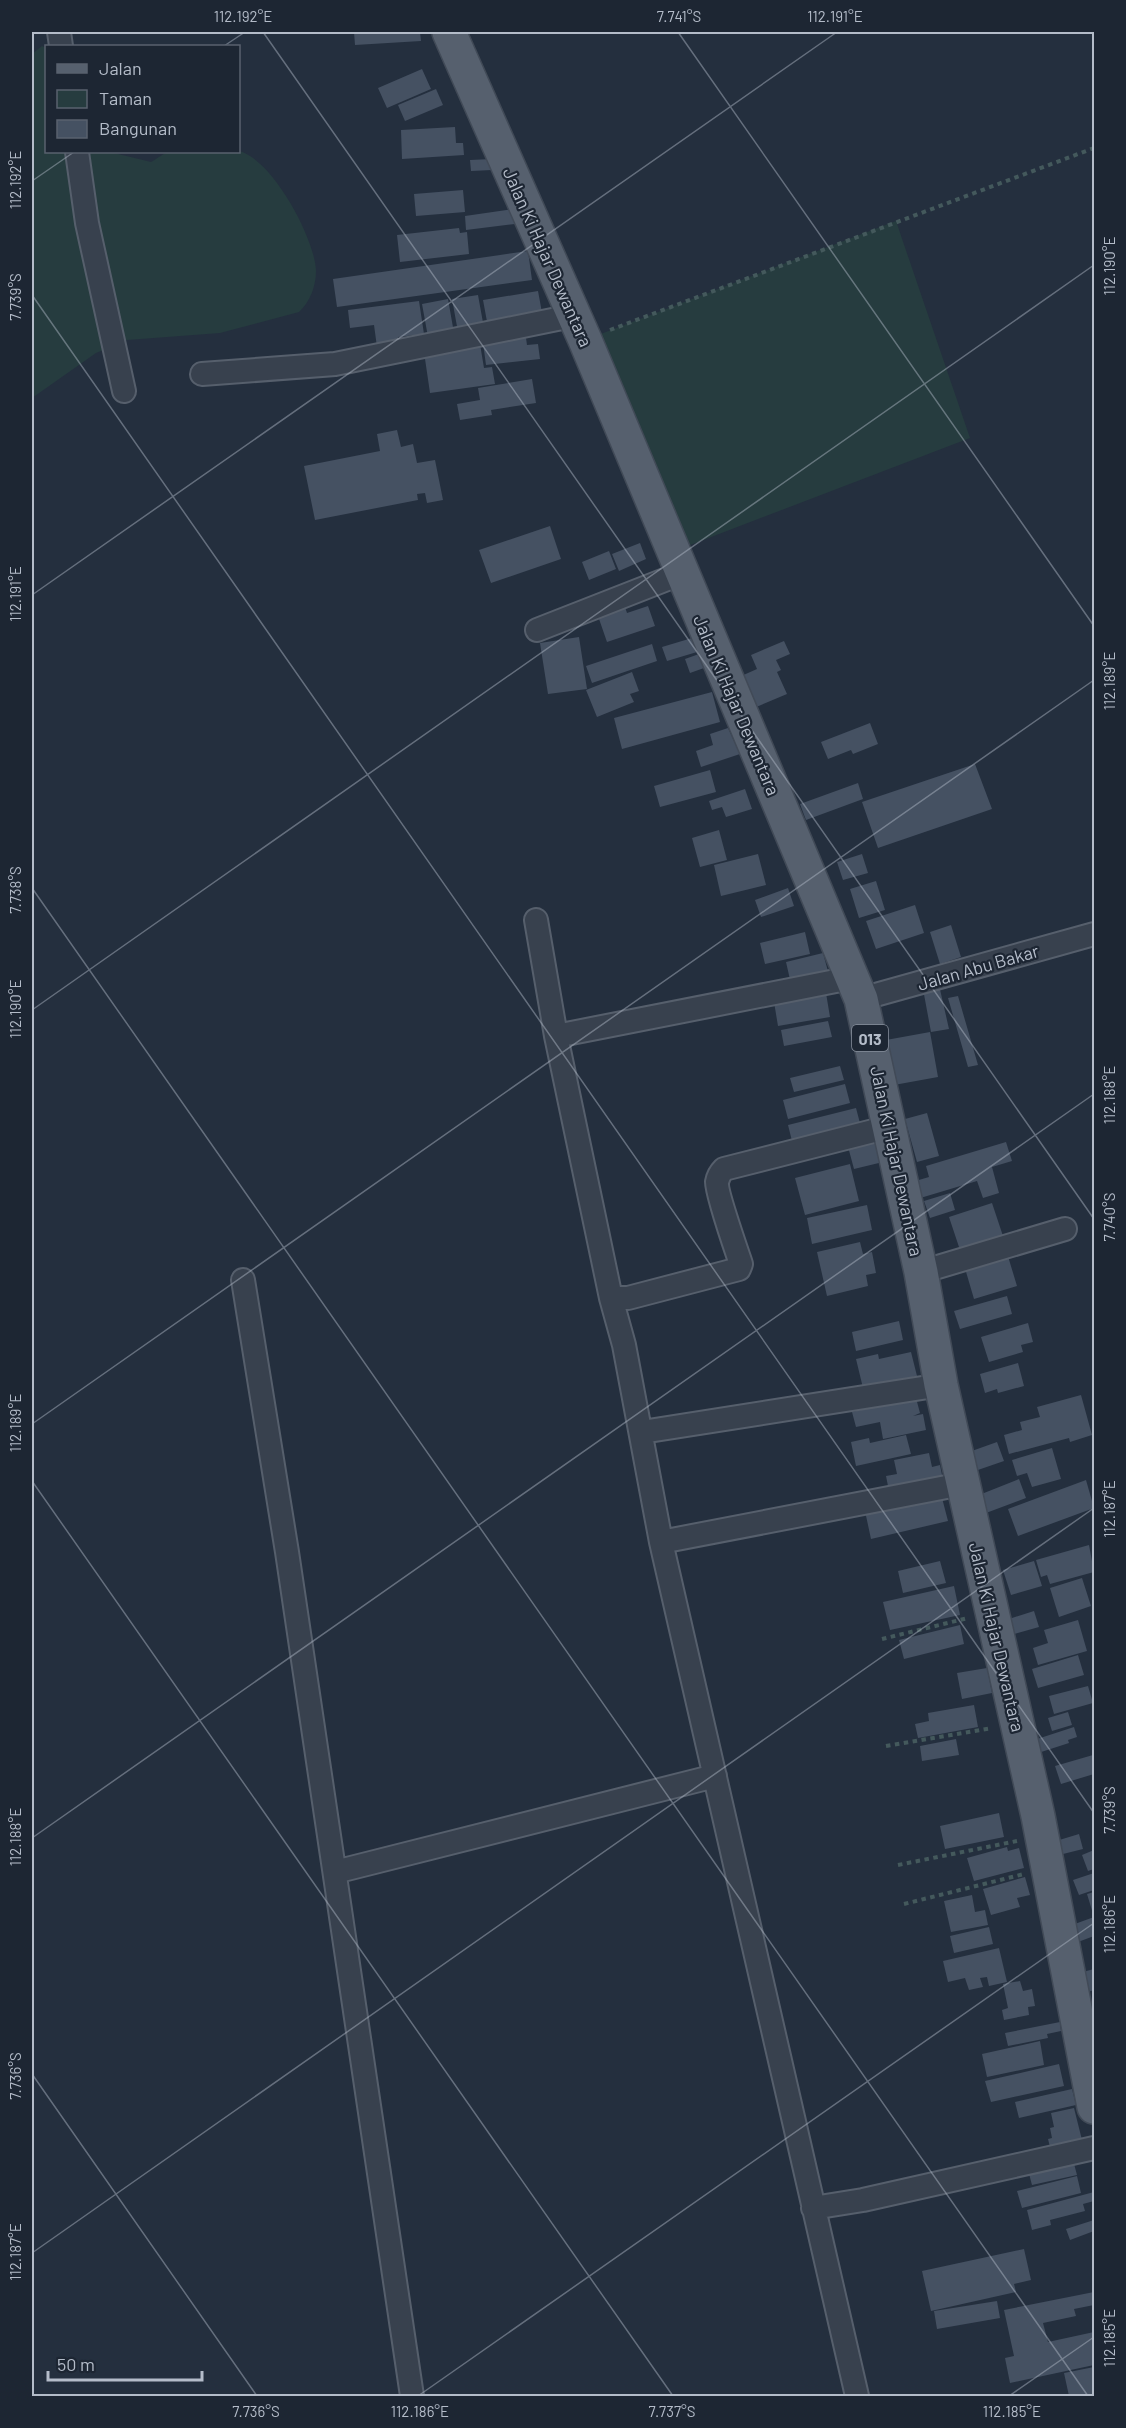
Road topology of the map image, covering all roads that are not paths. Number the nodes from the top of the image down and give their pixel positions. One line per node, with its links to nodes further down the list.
1 (449, 32): 3 (main road, Jalan Ki Hajar Dewantara / 013)
2 (76, 153): 5 (street)
3 (579, 328): 4 (street); 6 (main road, Jalan Ki Hajar Dewantara / 013)
4 (202, 374)
5 (124, 391)
6 (680, 574): 7 (street); 10 (main road, Jalan Ki Hajar Dewantara / 013)
7 (537, 630)
8 (536, 920): 11 (street)
9 (1095, 934): 10 (street, Jalan Abu Bakar)
10 (856, 989): 11 (street, Jalan Abu Bakar); 12 (main road, Jalan Ki Hajar Dewantara / 013)
11 (556, 1036): 16 (street)
12 (889, 1127): 14 (main road, Jalan Ki Hajar Dewantara / 013); 16 (street)
13 (1065, 1229): 14 (street)
14 (921, 1272): 17 (main road, Jalan Ki Hajar Dewantara / 013)
15 (243, 1280): 22 (street)
16 (610, 1298): 18 (street)
17 (941, 1385): 18 (street); 19 (main road, Jalan Ki Hajar Dewantara / 013)
18 (642, 1432): 20 (street)
19 (962, 1484): 20 (street); 23 (main road, Jalan Ki Hajar Dewantara / 013)
20 (661, 1542): 21 (street)
21 (715, 1776): 22 (street); 25 (street)
22 (335, 1872): 26 (street)
23 (1095, 2107)
24 (1095, 2148): 25 (street)
25 (813, 2208): 27 (street)
26 (412, 2397)
27 (857, 2397)

